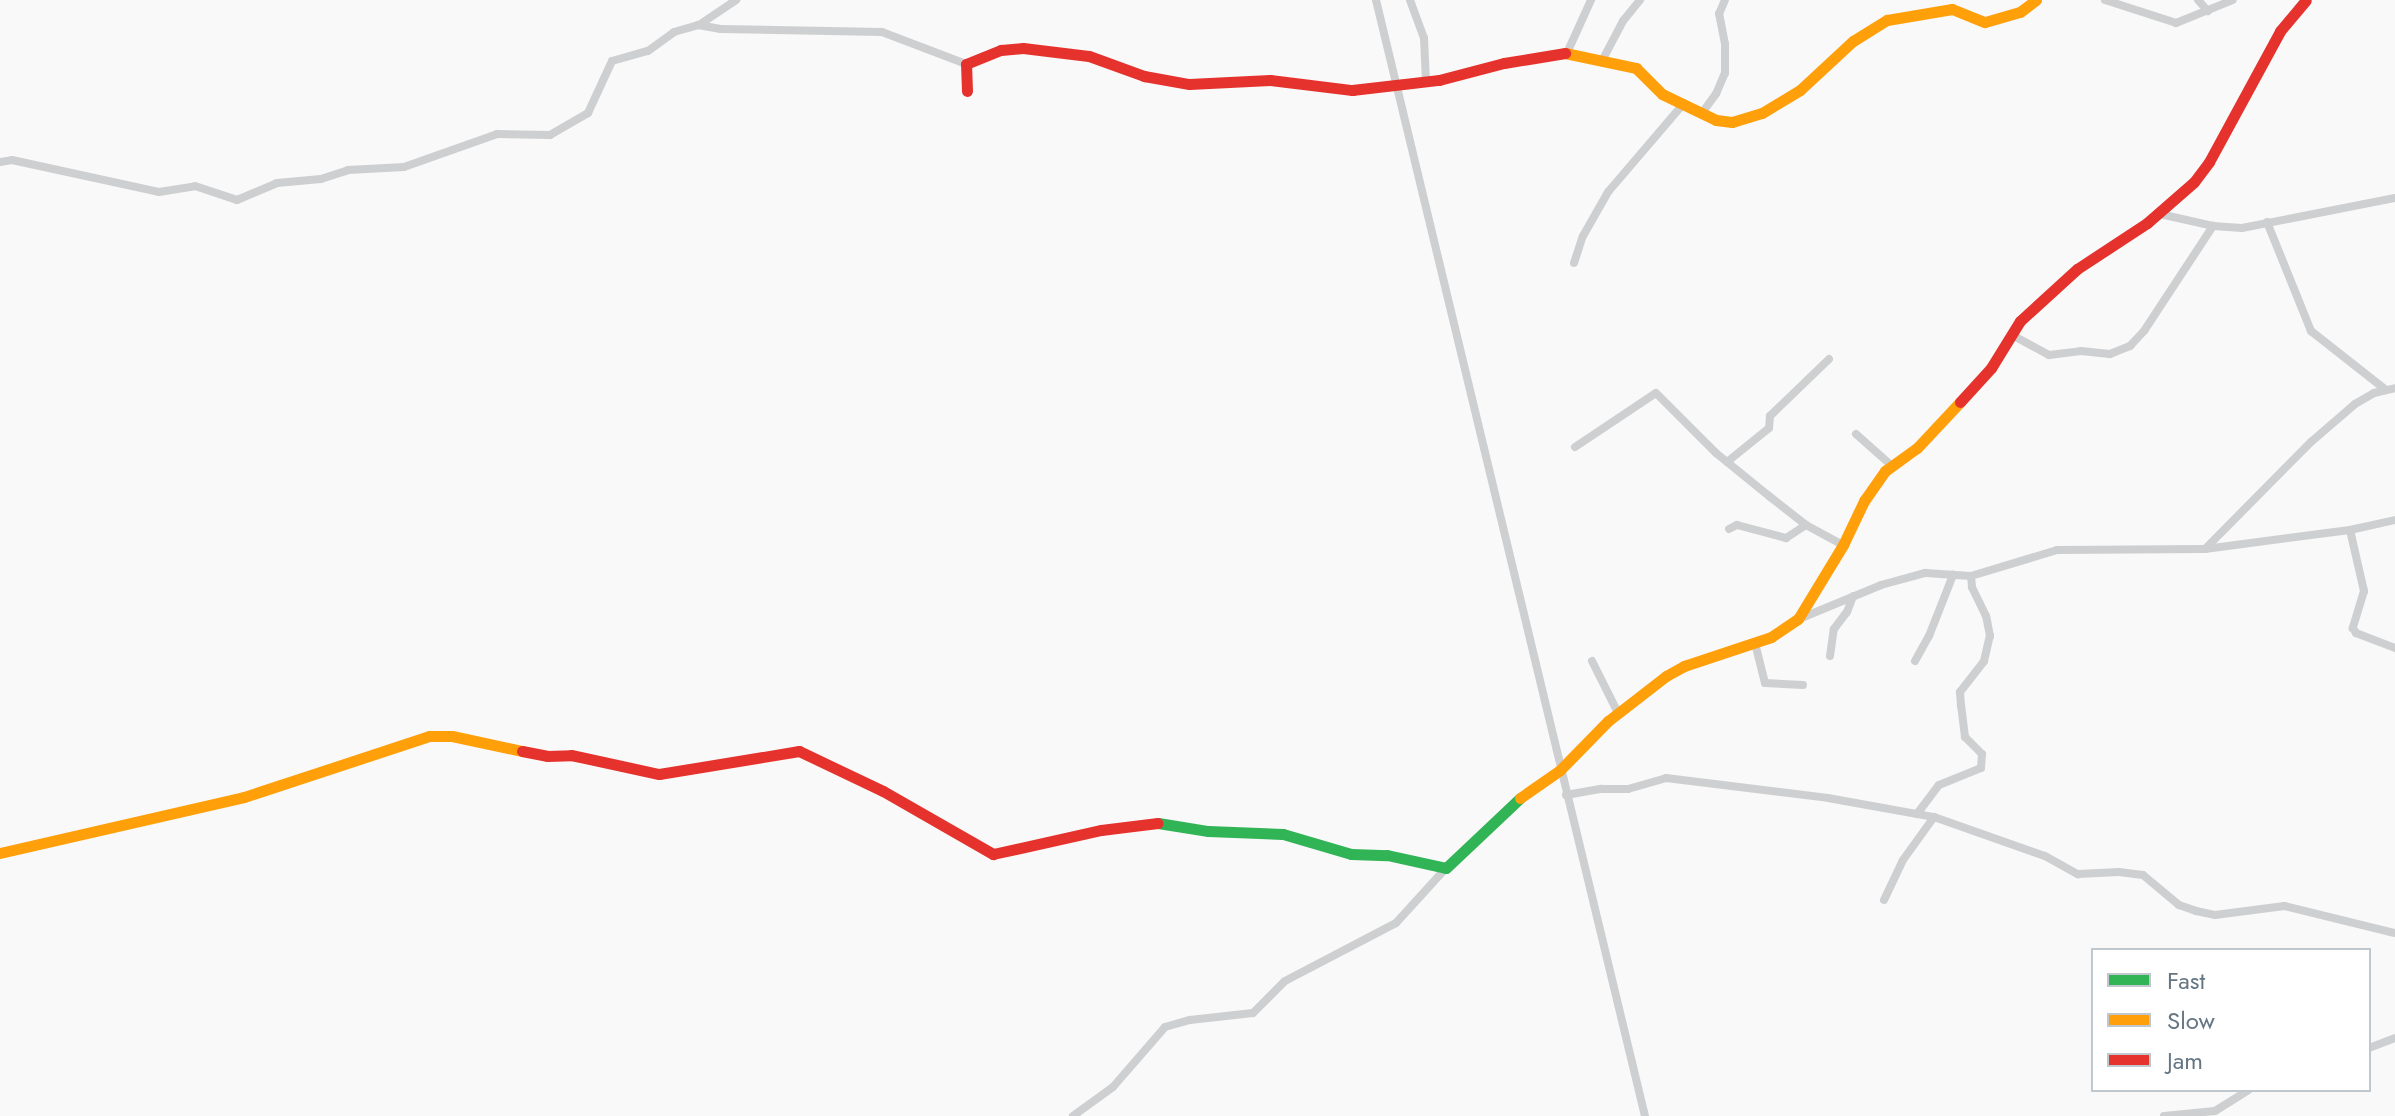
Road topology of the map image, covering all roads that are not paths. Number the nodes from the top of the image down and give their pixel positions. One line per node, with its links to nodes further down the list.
1 (736, 0): 13 (street)
2 (1376, 0): 18 (street)
3 (1410, 0): 17 (street)
4 (1591, 0): 14 (street)
5 (1640, 0): 15 (street)
6 (1725, 0): 21 (street)
7 (2036, 0): 21 (street)
8 (2105, 0): 12 (street)
9 (2198, 0): 12 (street)
10 (2233, 0): 12 (street)
11 (2306, 0): 24 (street)
12 (2208, 11)
13 (698, 25): 16 (street); 22 (street)
14 (1567, 53): 15 (street); 17 (street)
15 (1603, 59): 20 (street)
16 (966, 64): 18 (street); 19 (street)
17 (1426, 82): 18 (street)
18 (1396, 85): 52 (street)
19 (967, 91)
20 (1684, 103): 21 (street); 27 (street)
21 (1702, 113)
22 (0, 162)
23 (2395, 198): 25 (street)
24 (2160, 214): 26 (street); 28 (street)
25 (2267, 222): 26 (street); 30 (street)
26 (2213, 226): 28 (street)
27 (1574, 263)
28 (2012, 335): 34 (street)
29 (1829, 359): 33 (street)
30 (2390, 389): 40 (street)
31 (1856, 434): 34 (street)
32 (1575, 447): 33 (street)
33 (1727, 462): 36 (street)
34 (1892, 466): 39 (street)
35 (2395, 520): 38 (street)
36 (1806, 525): 37 (street); 39 (street)
37 (1729, 529)
38 (2350, 530): 40 (street); 46 (street)
39 (1843, 545): 44 (street)
40 (2205, 549): 42 (street)
41 (1953, 575): 42 (street); 43 (street); 49 (street)
42 (1971, 576): 54 (street)
43 (1853, 596): 44 (street); 47 (street)
44 (1798, 619): 45 (street)
45 (1755, 643): 50 (street); 51 (street)
46 (2395, 648)
47 (1830, 656)
48 (1592, 661): 51 (street)
49 (1915, 661)
50 (1803, 685)
51 (1618, 713): 52 (street)
52 (1560, 770): 53 (street); 57 (street)
53 (1566, 795): 54 (street); 64 (street)
54 (1917, 814): 55 (street)
55 (1934, 817): 58 (street); 59 (street)
56 (0, 853): 57 (street)
57 (1446, 868): 63 (street)
58 (1884, 900)
59 (2395, 933)
60 (2395, 1038): 61 (street)
61 (2371, 1047)
62 (2245, 1092): 65 (street)
63 (1073, 1116)
64 (1645, 1116)
65 (2164, 1116)

